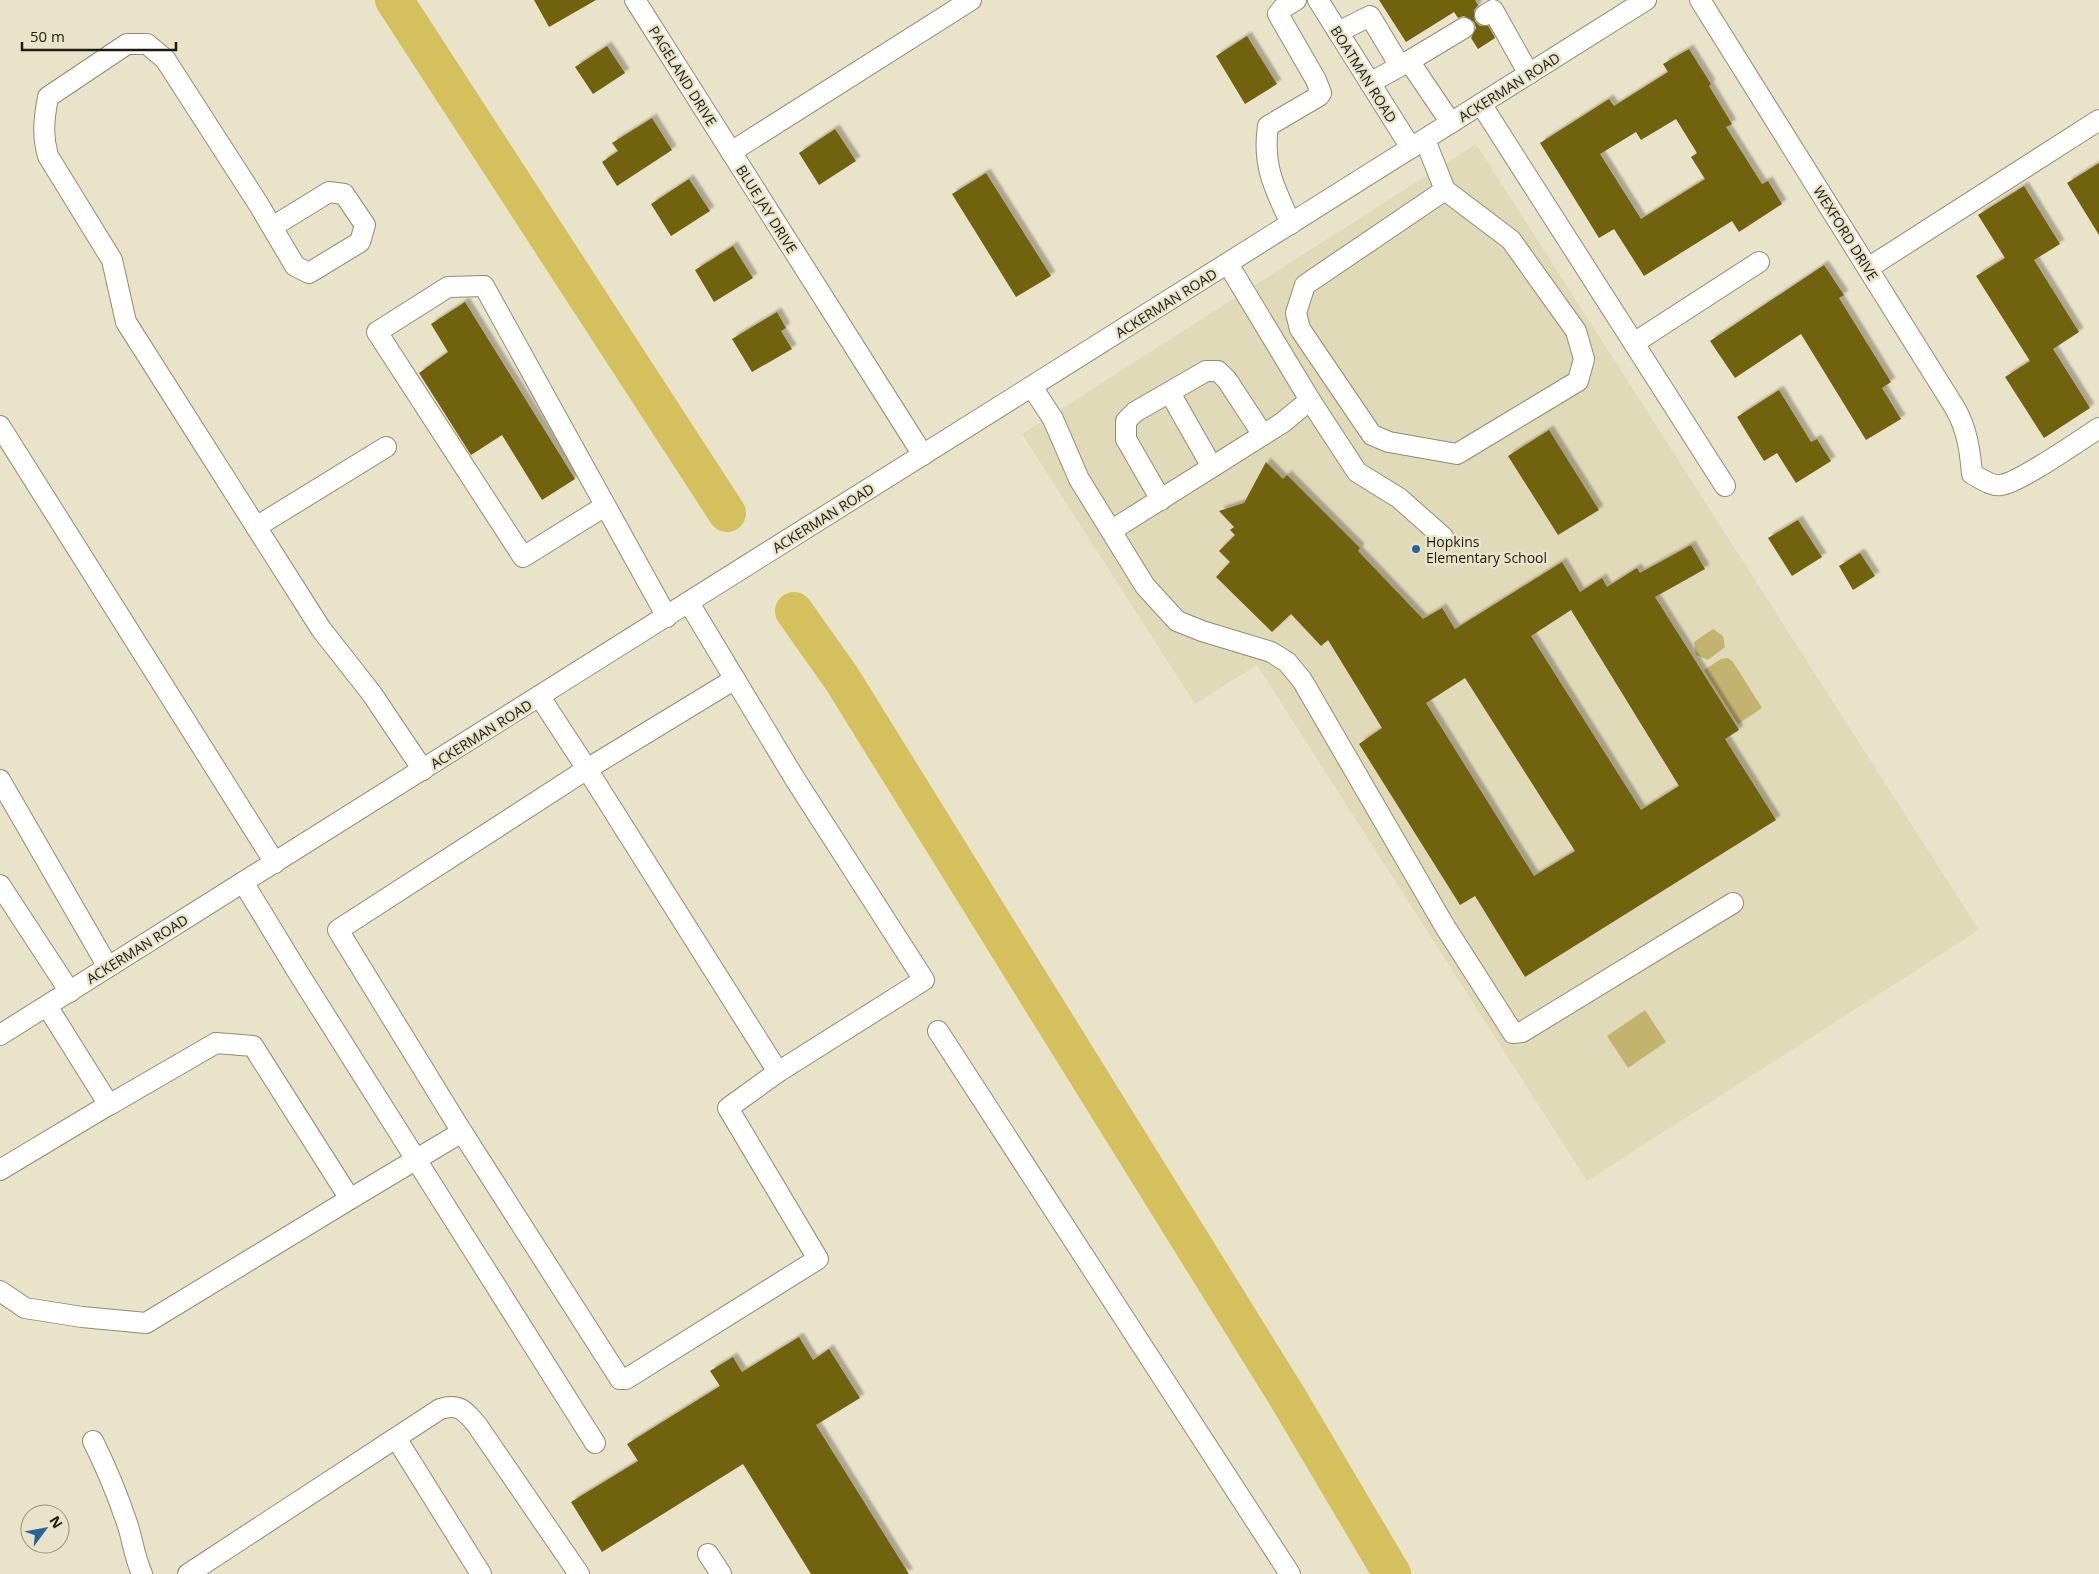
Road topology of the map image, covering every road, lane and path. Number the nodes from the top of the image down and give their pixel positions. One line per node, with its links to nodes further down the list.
1 (635, 0): 17 (street, PAGELAND DRIVE)
2 (972, 0): 17 (street, BLUE JAY DRIVE)
3 (1296, 0): 19 (street)
4 (1318, 0): 9 (street, BOATMAN ROAD)
5 (1646, 0): 11 (street, ACKERMAN ROAD)
6 (1700, 0): 23 (street, WEXFORD DRIVE)
7 (1485, 16): 11 (street)
8 (1464, 28): 10 (street)
9 (1338, 32): 10 (street); 12 (street, BOATMAN ROAD)
10 (1404, 63): 12 (street); 15 (street)
11 (1529, 74): 13 (street, ACKERMAN ROAD)
12 (1370, 83): 16 (street, BOATMAN ROAD)
13 (1481, 104): 15 (street, ACKERMAN ROAD); 24 (street)
14 (2099, 120): 23 (street)
15 (1451, 123): 16 (street, ACKERMAN ROAD)
16 (1418, 144): 18 (street, BOATMAN ROAD); 19 (street, ACKERMAN ROAD)
17 (731, 152): 32 (street, BLUE JAY DRIVE)
18 (1445, 190): 18 (street)
19 (1291, 224): 22 (street, ACKERMAN ROAD)
20 (272, 226): 20 (street); 37 (street)
21 (1759, 262): 24 (street)
22 (1228, 264): 25 (street, ACKERMAN ROAD); 27 (street)
23 (1868, 268): 29 (street, WEXFORD DRIVE)
24 (1634, 343): 34 (street)
25 (1032, 387): 32 (street, ACKERMAN ROAD); 38 (street)
26 (1170, 392): 30 (street); 33 (street); 35 (street)
27 (1310, 400): 30 (street); 39 (street)
28 (0, 426): 47 (street)
29 (2099, 428)
30 (1263, 435): 33 (street)
31 (386, 446): 37 (street)
32 (923, 455): 40 (street, ACKERMAN ROAD)
33 (1212, 467): 35 (street)
34 (1724, 486)
35 (1161, 500): 38 (street)
36 (605, 506): 36 (street); 41 (street)
37 (256, 528): 45 (street)
38 (1112, 530): 50 (street)
39 (1443, 537)
40 (689, 603): 41 (street, ACKERMAN ROAD); 42 (street)
41 (667, 617): 43 (street, ACKERMAN ROAD)
42 (735, 679): 44 (street); 56 (street)
43 (540, 697): 44 (street); 45 (street, ACKERMAN ROAD)
44 (587, 769): 56 (street); 58 (street)
45 (423, 770): 47 (street, ACKERMAN ROAD)
46 (0, 780): 51 (street)
47 (274, 863): 48 (street, ACKERMAN ROAD)
48 (243, 882): 51 (street, ACKERMAN ROAD); 59 (street)
49 (0, 885): 52 (street)
50 (1733, 903)
51 (108, 967): 52 (street, ACKERMAN ROAD)
52 (70, 992): 53 (street, ACKERMAN ROAD)
53 (47, 1006): 55 (street, ACKERMAN ROAD); 57 (street)
54 (938, 1031): 72 (street)
55 (0, 1035)
56 (778, 1072): 58 (street)
57 (110, 1104): 60 (street); 61 (street)
58 (462, 1132): 59 (street)
59 (417, 1160): 61 (street); 65 (street)
60 (0, 1170)
61 (350, 1199): 62 (street)
62 (0, 1291)
63 (396, 1438): 68 (street); 69 (street); 70 (street)
64 (92, 1441): 67 (street)
65 (595, 1443)
66 (708, 1554): 71 (street)
67 (142, 1574)
68 (188, 1574)
69 (481, 1574)
70 (579, 1574)
71 (721, 1574)
72 (1290, 1574)

